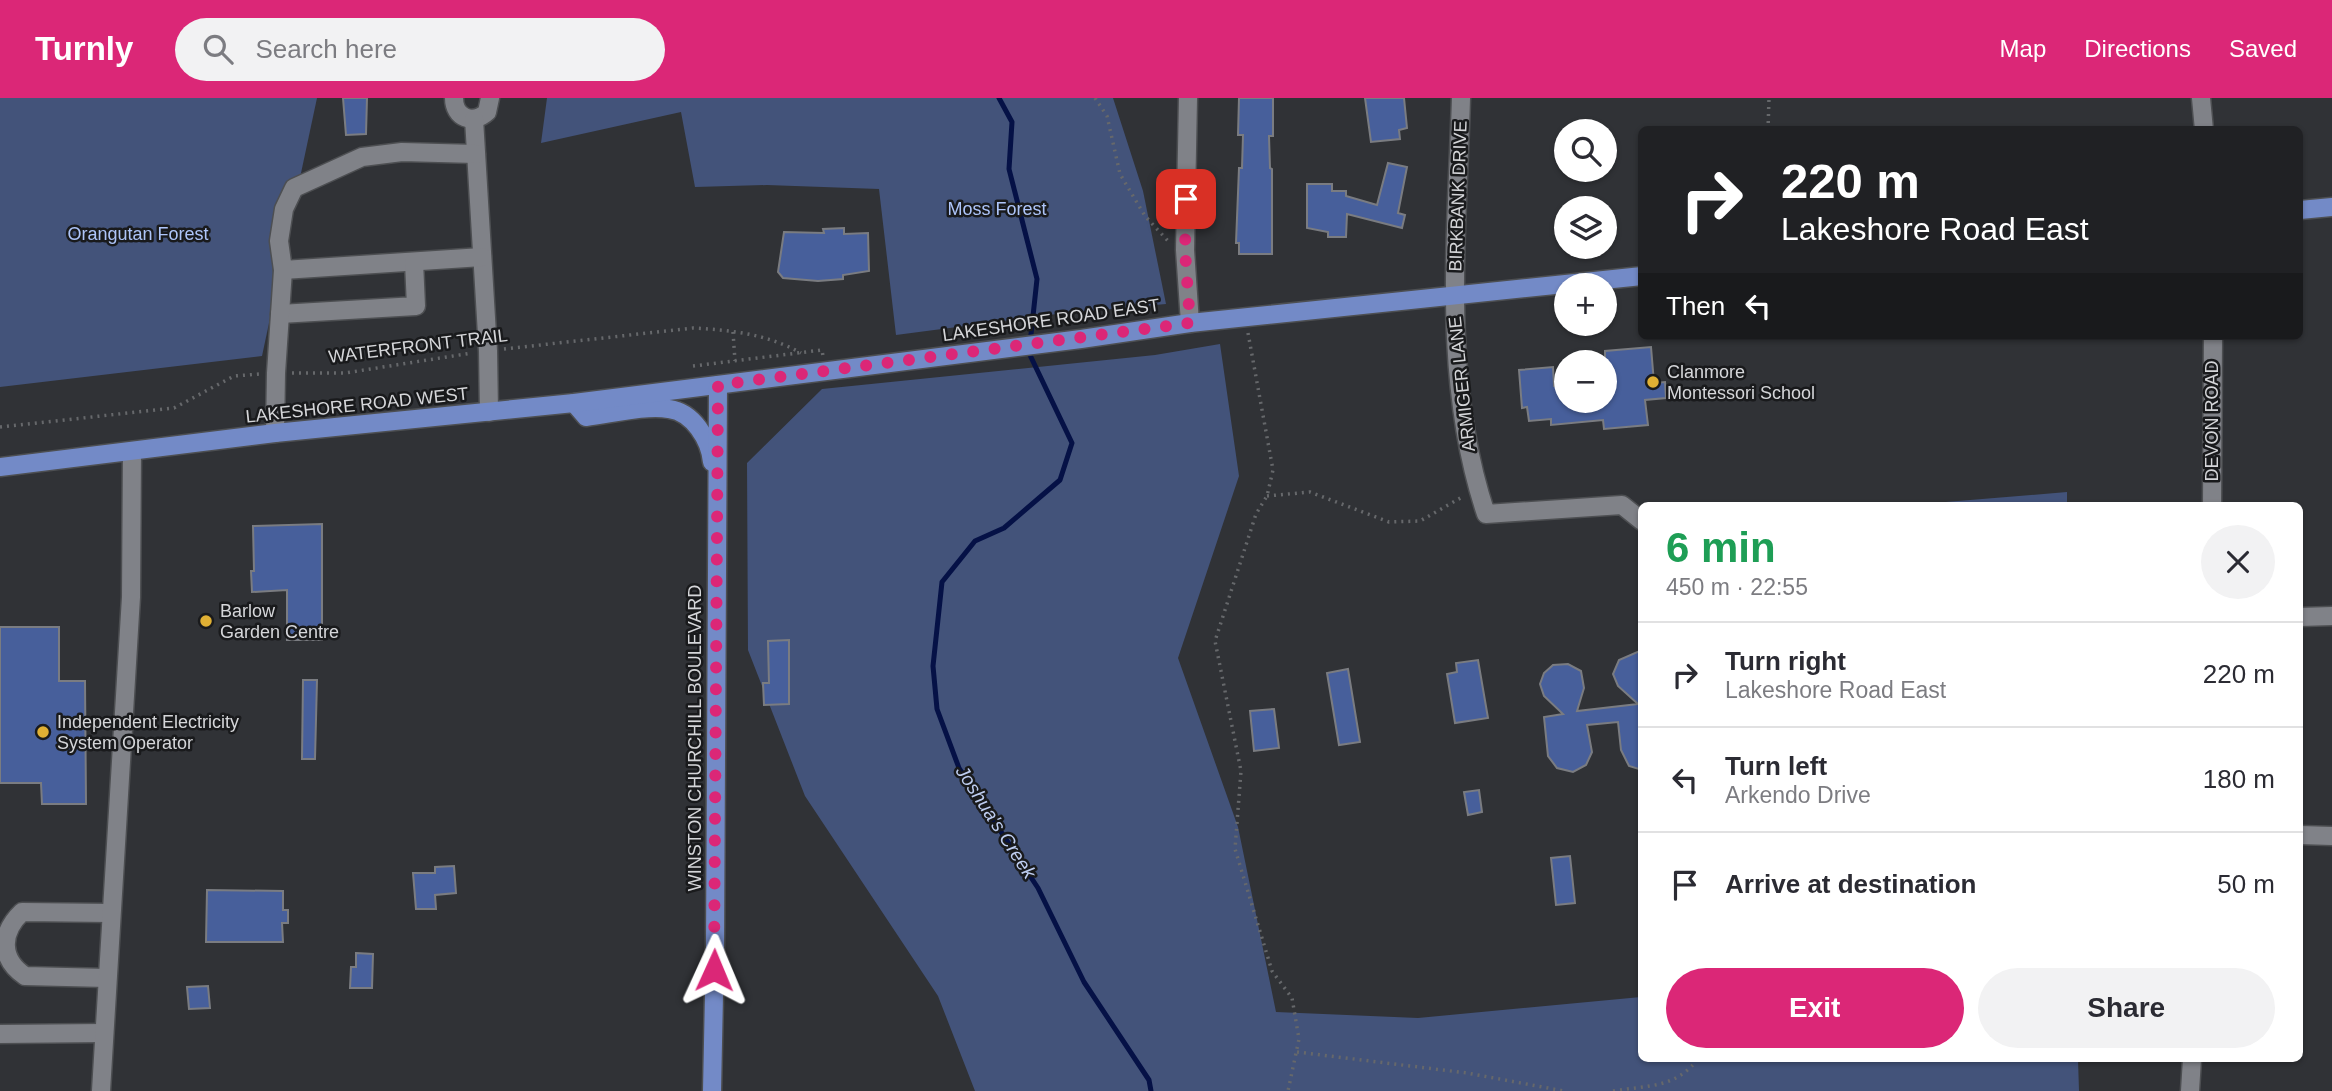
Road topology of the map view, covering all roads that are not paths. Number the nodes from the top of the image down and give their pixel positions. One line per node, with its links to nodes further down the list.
1 (454, 98): 6 (street)
2 (490, 98): 6 (street)
3 (1188, 98): 17 (street)
4 (1461, 98): 15 (street, BIRKBANK DRIVE)
5 (2201, 98): 7 (street)
6 (474, 119): 8 (street)
7 (2204, 126)
8 (476, 154): 11 (street); 13 (street)
9 (2332, 207): 10 (main road)
10 (2303, 210)
11 (482, 257): 12 (street); 21 (street)
12 (414, 262): 13 (street); 16 (street)
13 (283, 270): 16 (street)
14 (1638, 276): 15 (main road, LAKESHORE ROAD EAST)
15 (1454, 294): 17 (main road, LAKESHORE ROAD EAST); 27 (street, ARMIGER LANE)
16 (280, 314): 22 (street)
17 (1190, 323): 19 (main road, LAKESHORE ROAD EAST)
18 (2213, 340): 25 (street, DEVON ROAD)
19 (718, 385): 20 (main road, LAKESHORE ROAD WEST); 26 (main road, WINSTON CHURCHILL BOULEVARD)
20 (574, 403): 21 (main road, LAKESHORE ROAD WEST); 26 (main road)
21 (489, 412): 22 (main road, LAKESHORE ROAD WEST)
22 (275, 433): 23 (main road, LAKESHORE ROAD WEST)
23 (132, 451): 24 (main road, LAKESHORE ROAD WEST); 32 (street)
24 (0, 467)
25 (2212, 502)
26 (718, 507): 38 (main road, WINSTON CHURCHILL BOULEVARD)
27 (1638, 518)
28 (2332, 615): 29 (street)
29 (2303, 617)
30 (2303, 835): 31 (street)
31 (2332, 836)
32 (111, 913): 33 (street); 33 (street)
33 (107, 978): 34 (street)
34 (104, 1033): 35 (street); 37 (street)
35 (0, 1034)
36 (2192, 1062): 39 (street)
37 (101, 1091)
38 (712, 1091)
39 (2190, 1091)

